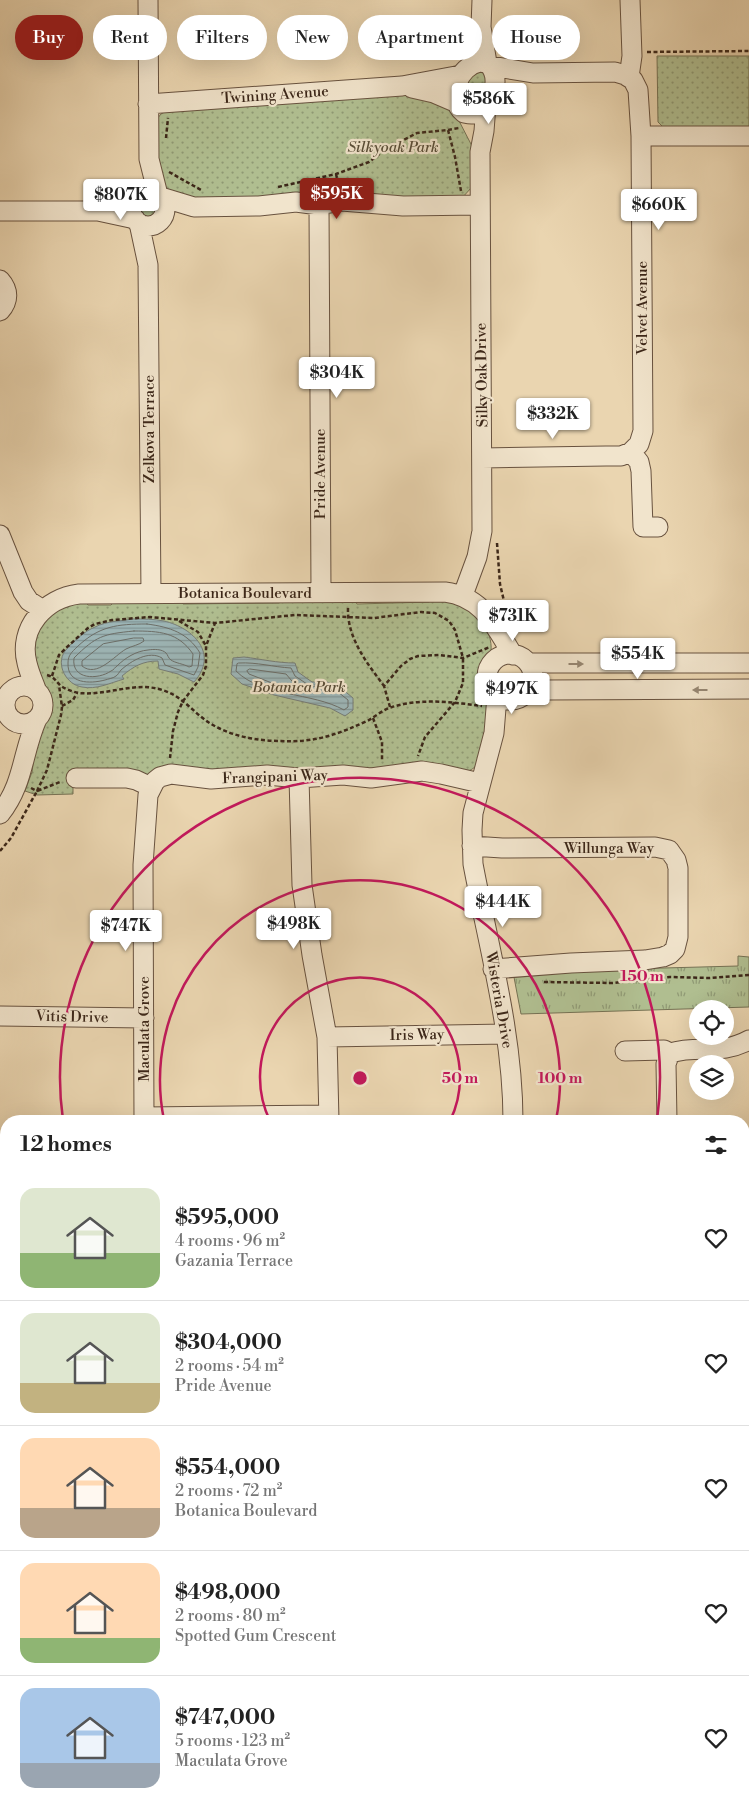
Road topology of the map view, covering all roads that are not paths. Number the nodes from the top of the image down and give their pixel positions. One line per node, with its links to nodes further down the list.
1 (148, 0): 9 (street)
2 (482, 0): 4 (street)
3 (630, 0): 6 (street)
4 (477, 68): 5 (street); 7 (street, Twining Avenue); 8 (street); 10 (street)
5 (533, 73): 6 (street); 8 (street)
6 (629, 76): 11 (street, Velvet Avenue)
7 (402, 86): 9 (street, Twining Avenue); 10 (street, Twining Avenue)
8 (489, 98): 10 (street); 13 (street, Silky Oak Drive)
9 (148, 104): 14 (street)
10 (460, 107): 13 (street, Silky Oak Drive)
11 (641, 136): 12 (street); 27 (street, Velvet Avenue)
12 (749, 136)
13 (480, 152): 18 (street, Silky Oak Drive)
14 (149, 159): 15 (street); 16 (street)
15 (160, 196): 16 (street); 19 (street); 22 (street)
16 (136, 197): 21 (street); 23 (street)
17 (319, 205): 18 (street); 19 (street); 31 (street, Pride Avenue)
18 (480, 205): 28 (street, Silky Oak Drive)
19 (194, 206): 22 (street)
20 (0, 211): 21 (street)
21 (98, 211): 23 (street)
22 (161, 220): 23 (street); 24 (street, Zelkova Terrace)
23 (137, 221): 24 (street, Zelkova Terrace)
24 (148, 265): 32 (street, Zelkova Terrace)
25 (0, 280): 26 (street)
26 (0, 312)
27 (631, 452): 28 (street); 29 (street)
28 (482, 458): 33 (street, Silky Oak Drive)
29 (658, 527)
30 (0, 535): 34 (street)
31 (321, 592): 32 (street, Botanica Boulevard); 33 (street, Botanica Boulevard)
32 (151, 594): 34 (street, Botanica Boulevard)
33 (463, 595): 35 (street, Botanica Boulevard)
34 (43, 610): 38 (street, Botanica Boulevard)
35 (512, 659): 37 (street, one-way to 37); 41 (street); 41 (street)
36 (749, 662): 37 (street)
37 (673, 663): 39 (street)
38 (20, 684): 42 (street); 43 (street)
39 (673, 690): 40 (street, one-way to 39); 41 (street)
40 (749, 690)
41 (507, 700): 47 (street, Wisteria Drive)
42 (9, 718): 43 (street); 44 (street)
43 (37, 719): 44 (street)
44 (26, 750): 49 (street)
45 (76, 778): 48 (street)
46 (299, 778): 47 (street, Frangipani Way); 48 (street, Frangipani Way); 55 (street)
47 (480, 784): 50 (street, Wisteria Drive)
48 (150, 787): 53 (street, Maculata Grove)
49 (0, 814)
50 (472, 846): 51 (street, Wisteria Drive); 51 (street, Willunga Way)
51 (493, 969): 54 (street, Wisteria Drive)
52 (0, 1016): 53 (street, Vitis Drive)
53 (144, 1018): 59 (street, Maculata Grove)
54 (506, 1034): 55 (street, Iris Way); 61 (street, Wisteria Drive)
55 (327, 1037): 60 (street)
56 (749, 1040): 58 (street)
57 (625, 1051): 58 (street)
58 (670, 1053): 62 (street)
59 (144, 1115)
60 (329, 1115)
61 (513, 1115)
62 (667, 1115)

